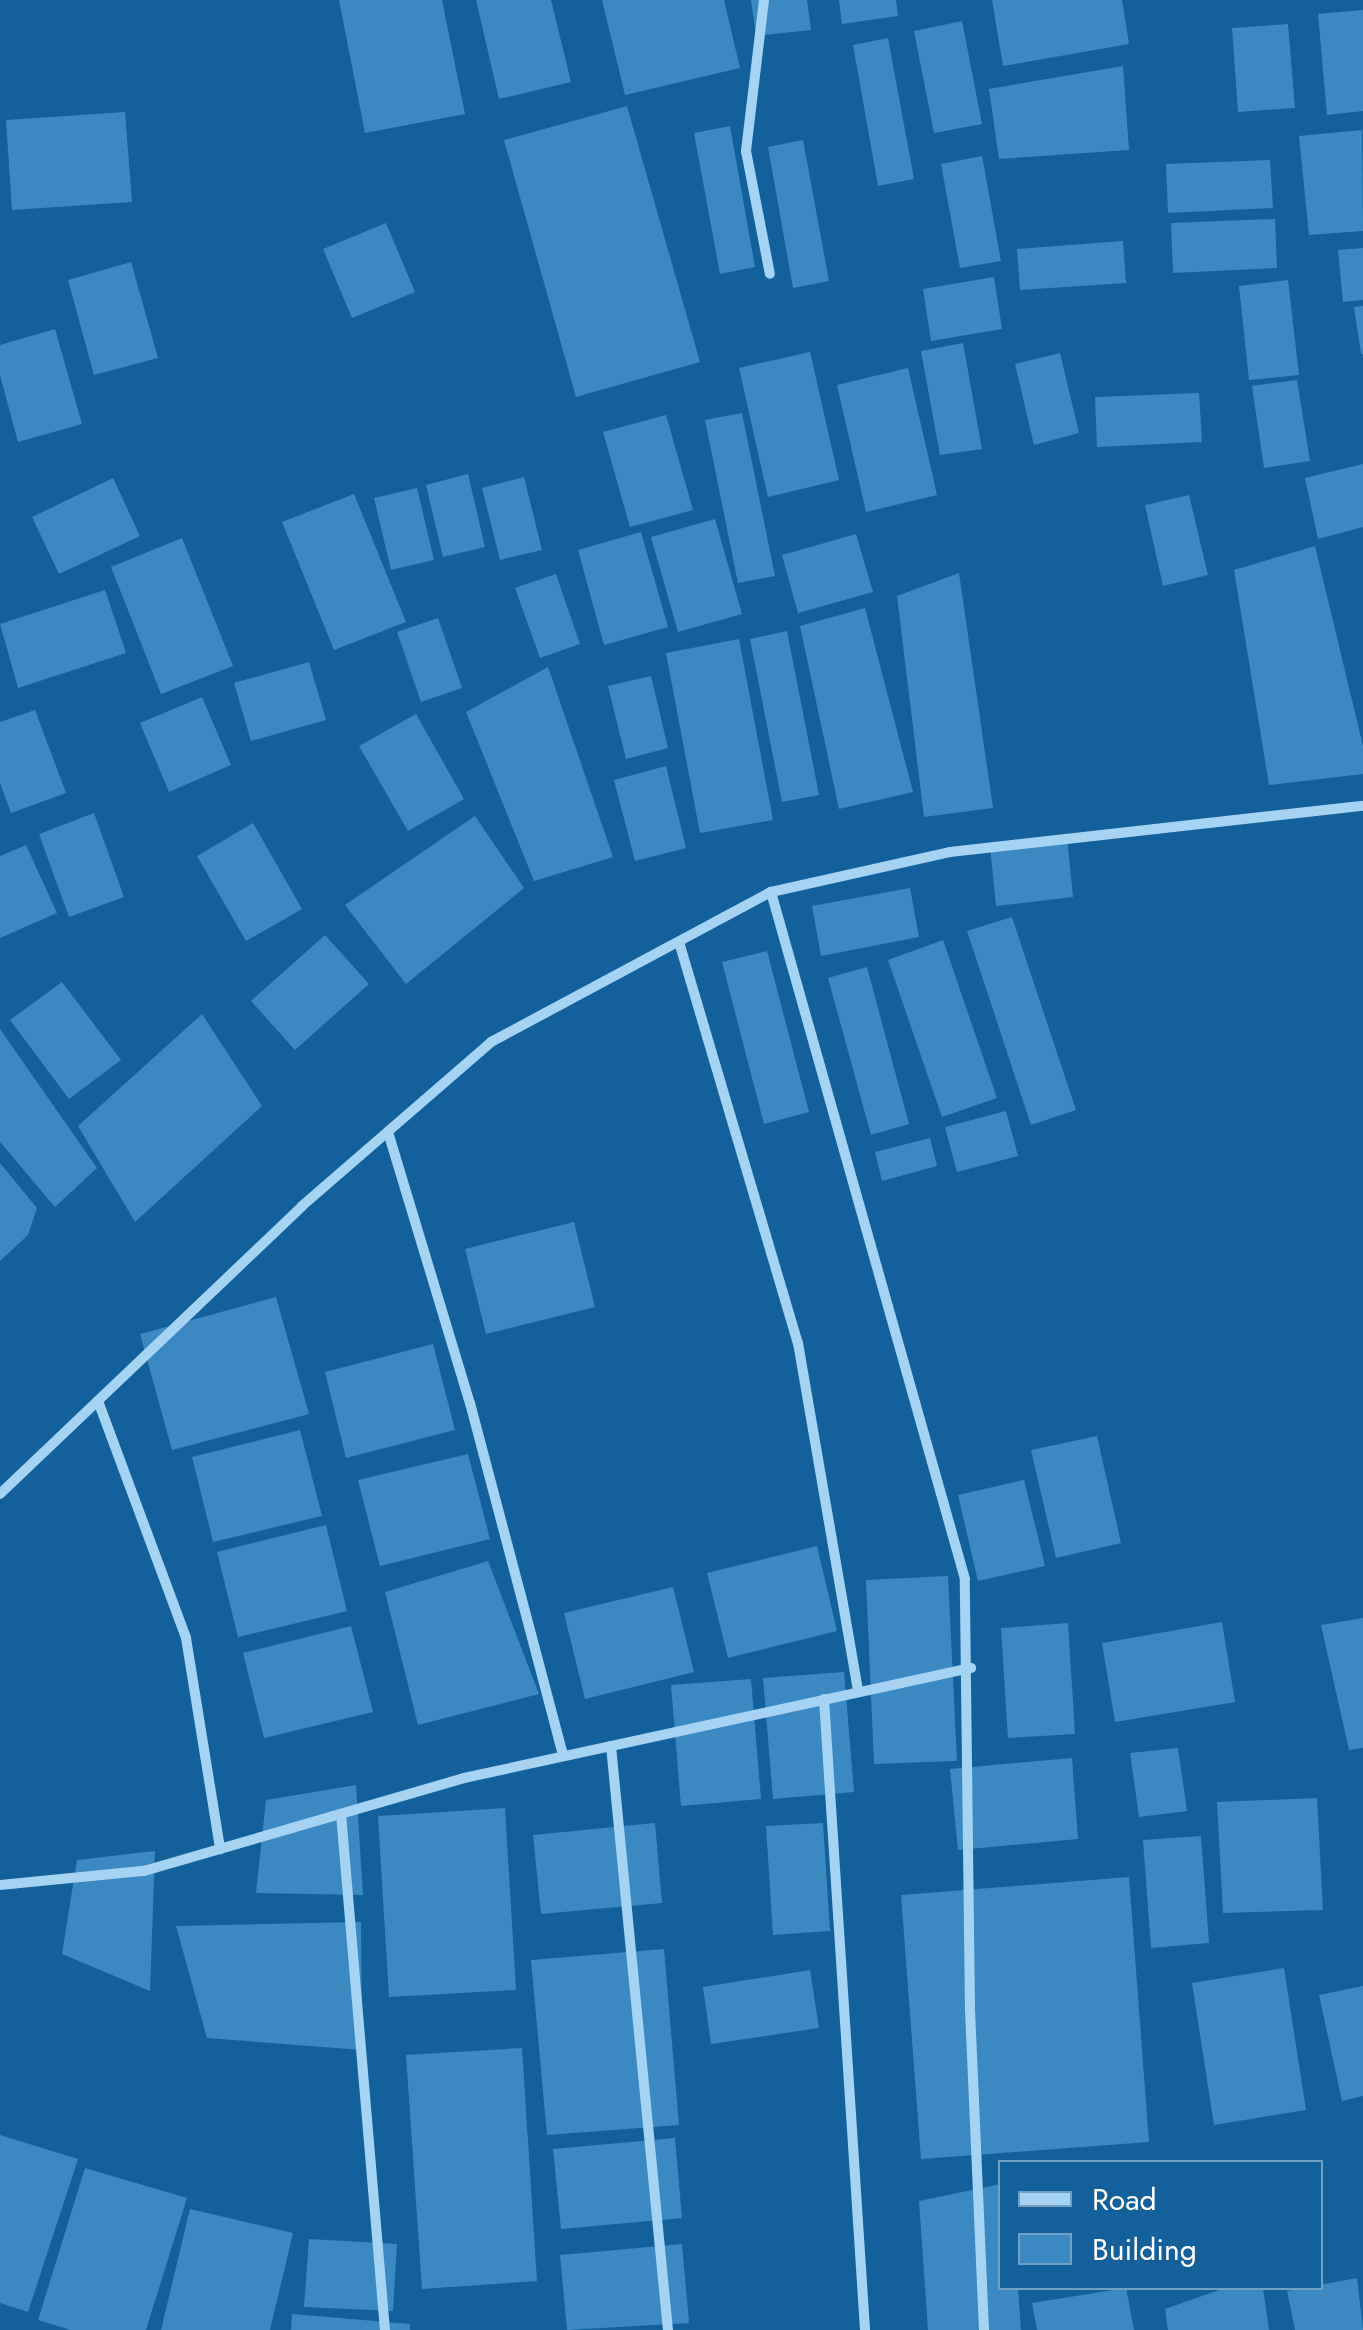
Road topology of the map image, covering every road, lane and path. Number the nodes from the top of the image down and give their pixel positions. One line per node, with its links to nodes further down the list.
1 (764, 0): 2 (street)
2 (770, 274)
3 (1363, 806): 4 (street)
4 (771, 892): 5 (street); 9 (street)
5 (680, 942): 6 (street); 10 (street)
6 (388, 1132): 7 (street); 13 (street)
7 (98, 1401): 8 (street); 15 (street)
8 (0, 1494)
9 (970, 1668): 10 (street); 20 (street)
10 (858, 1692): 11 (street)
11 (824, 1699): 12 (street); 19 (street)
12 (611, 1746): 13 (street); 18 (street)
13 (563, 1756): 14 (street)
14 (341, 1814): 15 (street); 17 (street)
15 (220, 1849): 16 (street)
16 (0, 1885)
17 (385, 2330)
18 (668, 2330)
19 (865, 2330)
20 (984, 2330)

